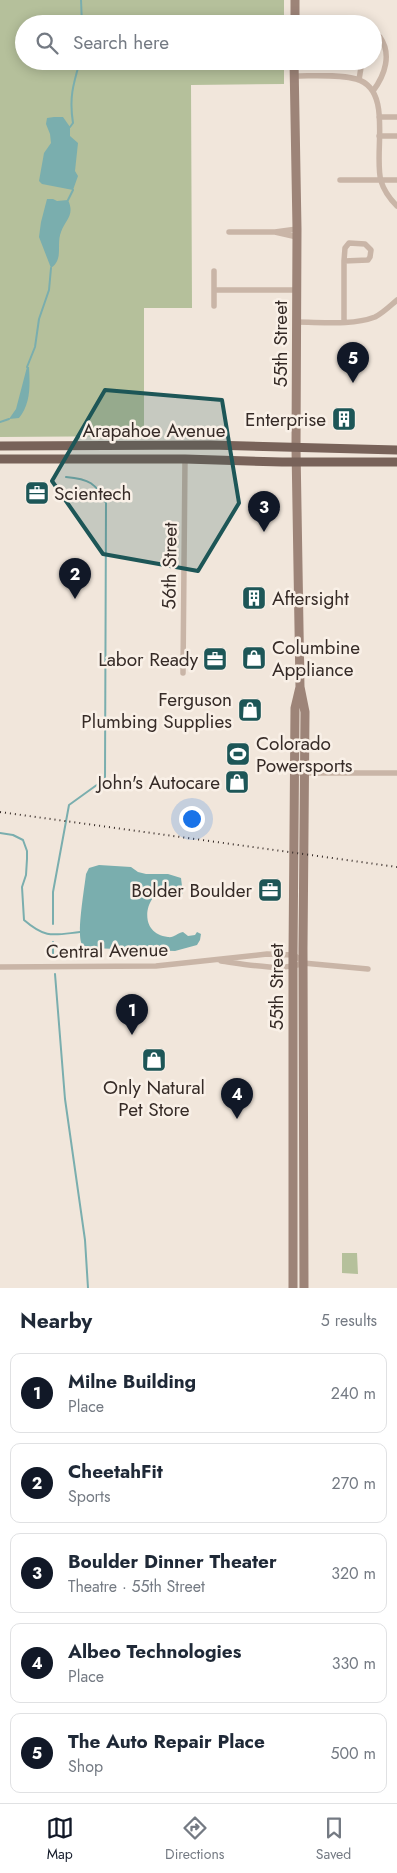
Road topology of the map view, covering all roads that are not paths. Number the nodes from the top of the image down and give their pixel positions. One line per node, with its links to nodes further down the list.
1 (295, 0): 2 (main road)
2 (295, 15)
3 (382, 41): 8 (street)
4 (294, 70): 6 (main road, 55th Street)
5 (361, 70): 7 (street)
6 (294, 76): 7 (street); 18 (main road, 55th Street)
7 (359, 80): 8 (street)
8 (374, 91): 9 (street)
9 (379, 117): 10 (street); 11 (street)
10 (397, 117)
11 (379, 136): 12 (street); 14 (street)
12 (397, 136)
13 (340, 180): 14 (street)
14 (380, 180): 15 (street); 16 (street)
15 (397, 180)
16 (397, 206)
17 (229, 232): 18 (street)
18 (297, 233): 22 (main road, 55th Street)
19 (344, 261): 19 (street); 26 (street)
20 (214, 271): 21 (street)
21 (214, 290): 22 (street); 24 (street)
22 (296, 290): 25 (main road, 55th Street)
23 (397, 300): 26 (street)
24 (214, 306)
25 (296, 322): 26 (street); 28 (main road, 55th Street)
26 (344, 322)
27 (0, 446): 28 (main road, Arapahoe Avenue)
28 (296, 448): 29 (main road, Arapahoe Avenue); 32 (main road, 55th Street)
29 (397, 450)
30 (0, 459): 31 (main road, Arapahoe Avenue)
31 (185, 459): 32 (main road, Arapahoe Avenue); 34 (street, 56th Street)
32 (297, 462): 33 (main road, Arapahoe Avenue); 35 (main road, 55th Street)
33 (397, 462)
34 (183, 674)
35 (300, 687): 36 (main road, 55th Street); 37 (main road, 55th Street)
36 (294, 773): 37 (street); 39 (main road, 55th Street)
37 (305, 773): 38 (street); 41 (main road, 55th Street)
38 (397, 773)
39 (293, 955): 40 (street, Central Avenue); 41 (street); 42 (main road, 55th Street)
40 (214, 960): 42 (street, Central Avenue); 43 (street, Central Avenue)
41 (303, 963): 42 (street, Central Avenue); 44 (street, Central Avenue); 46 (main road, 55th Street)
42 (293, 966): 45 (main road, 55th Street)
43 (0, 967)
44 (368, 968)
45 (293, 1288)
46 (304, 1288)

